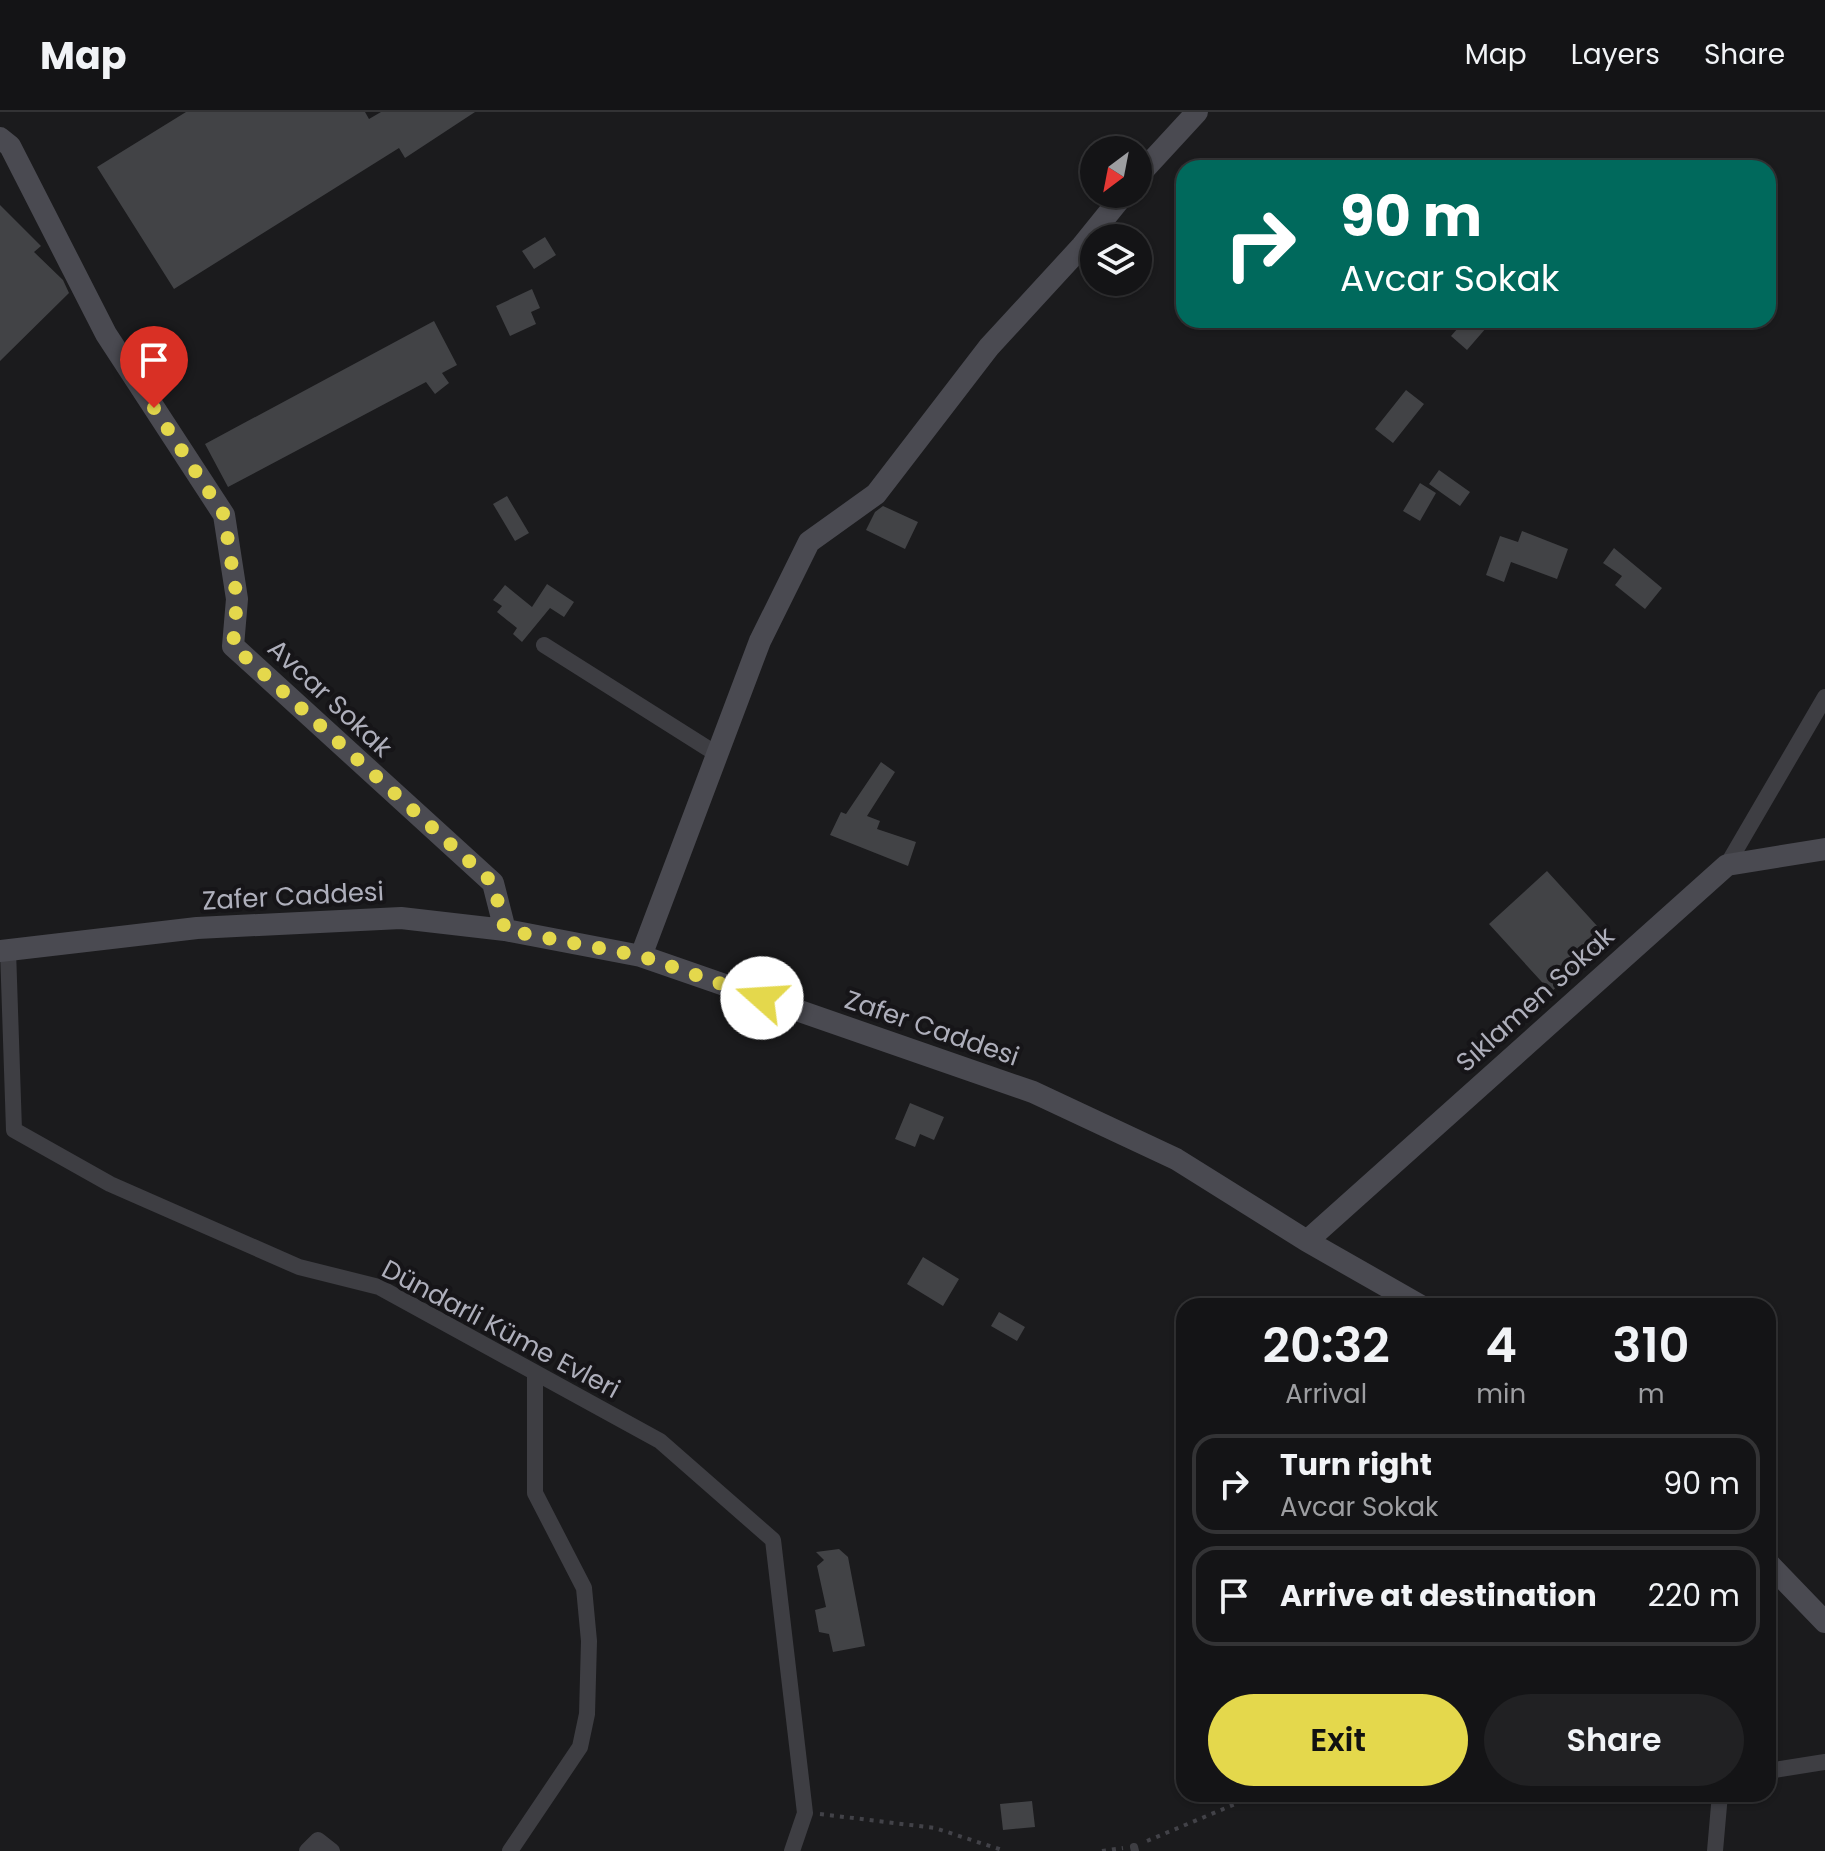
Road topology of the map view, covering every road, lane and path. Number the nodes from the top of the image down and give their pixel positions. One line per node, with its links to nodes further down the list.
1 (1197, 112): 3 (street)
2 (0, 138): 10 (street, Avcar Sokak)
3 (1152, 161)
4 (1113, 208): 7 (street)
5 (544, 645): 7 (street)
6 (1825, 697): 9 (street)
7 (715, 753): 12 (street)
8 (1825, 849): 9 (street)
9 (1727, 865): 13 (street, Sıklamen Sokak)
10 (505, 930): 11 (street, Zafer Caddesi); 12 (street, Zafer Caddesi)
11 (4, 951): 15 (street, Dündarli Küme Evleri)
12 (641, 956): 13 (street, Zafer Caddesi)
13 (1307, 1241): 14 (street, Zafer Caddesi)
14 (1407, 1298)
15 (535, 1374): 22 (street, Dündarli Küme Evleri); 26 (street)
16 (1776, 1571): 17 (street)
17 (1825, 1622)
18 (1825, 1762): 19 (street)
19 (1776, 1770)
20 (1241, 1802): 23 (path)
21 (1719, 1802): 30 (street)
22 (805, 1813): 27 (street, Dündarli Küme Evleri); 28 (path)
23 (1135, 1849): 29 (path)
24 (307, 1851): 25 (street)
25 (332, 1851)
26 (510, 1851)
27 (792, 1851)
28 (1005, 1851)
29 (1102, 1851)
30 (1715, 1851)

